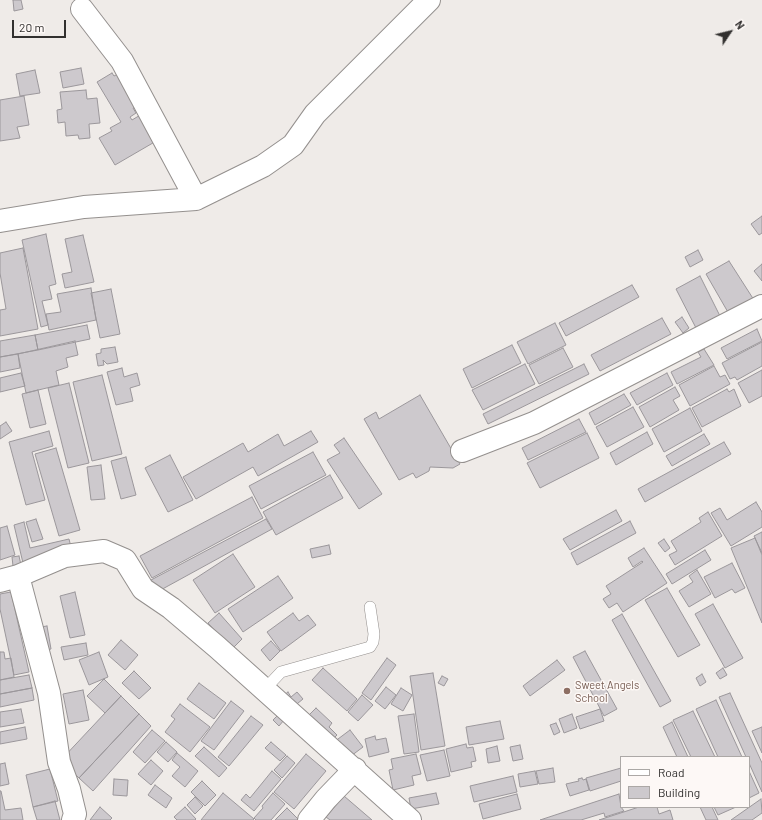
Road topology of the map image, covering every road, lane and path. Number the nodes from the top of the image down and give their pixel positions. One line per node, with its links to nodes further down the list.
1 (429, 0): 3 (street)
2 (82, 9): 3 (street)
3 (196, 198): 4 (street)
4 (0, 221)
5 (762, 306): 6 (street)
6 (462, 450)
7 (9, 578): 9 (street); 11 (street)
8 (370, 607): 9 (lane)
9 (265, 689): 10 (street)
10 (355, 769): 12 (street); 13 (street)
11 (73, 820)
12 (309, 820)
13 (410, 820)

